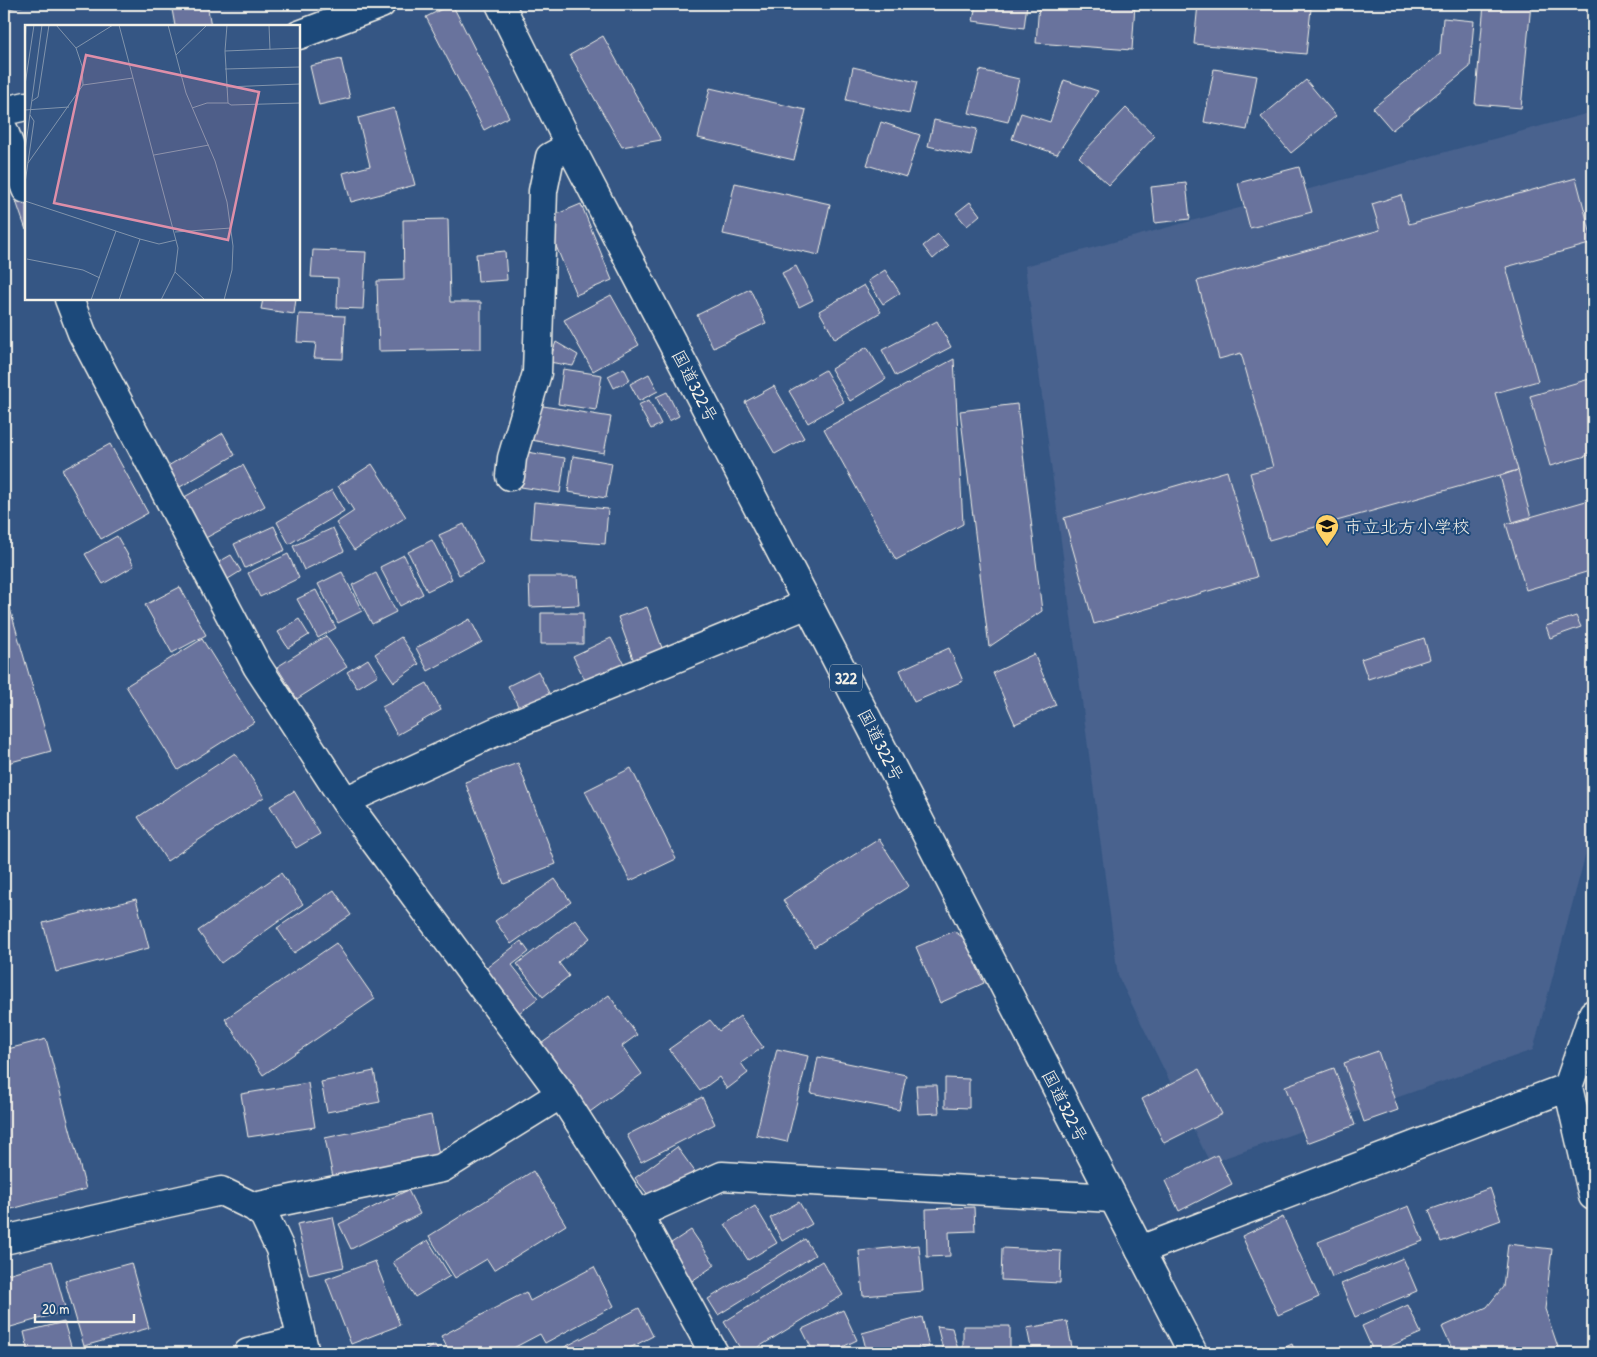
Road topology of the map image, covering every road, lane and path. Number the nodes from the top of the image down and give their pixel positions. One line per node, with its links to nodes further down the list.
1 (381, 4): 3 (main road)
2 (500, 4): 7 (main road, 国道322号 / 322)
3 (300, 35)
4 (25, 106): 5 (main road)
5 (4, 111)
6 (4, 131): 8 (main road)
7 (570, 146): 10 (main road); 11 (main road, 国道322号 / 322)
8 (25, 186)
9 (69, 300): 12 (main road)
10 (510, 476)
11 (808, 604): 12 (main road); 17 (main road, 国道322号 / 322)
12 (344, 801): 15 (main road)
13 (1593, 1014): 14 (main road)
14 (1568, 1087): 16 (main road); 21 (main road)
15 (561, 1094): 18 (main road); 19 (main road)
16 (1593, 1196)
17 (1112, 1198): 19 (main road); 21 (main road, 国道322号 / 322)
18 (254, 1207): 20 (main road); 22 (main road)
19 (638, 1214): 24 (main road)
20 (4, 1240)
21 (1140, 1250): 25 (main road, 国道322号 / 322)
22 (303, 1346): 23 (main road)
23 (248, 1353)
24 (714, 1353)
25 (1193, 1353)

